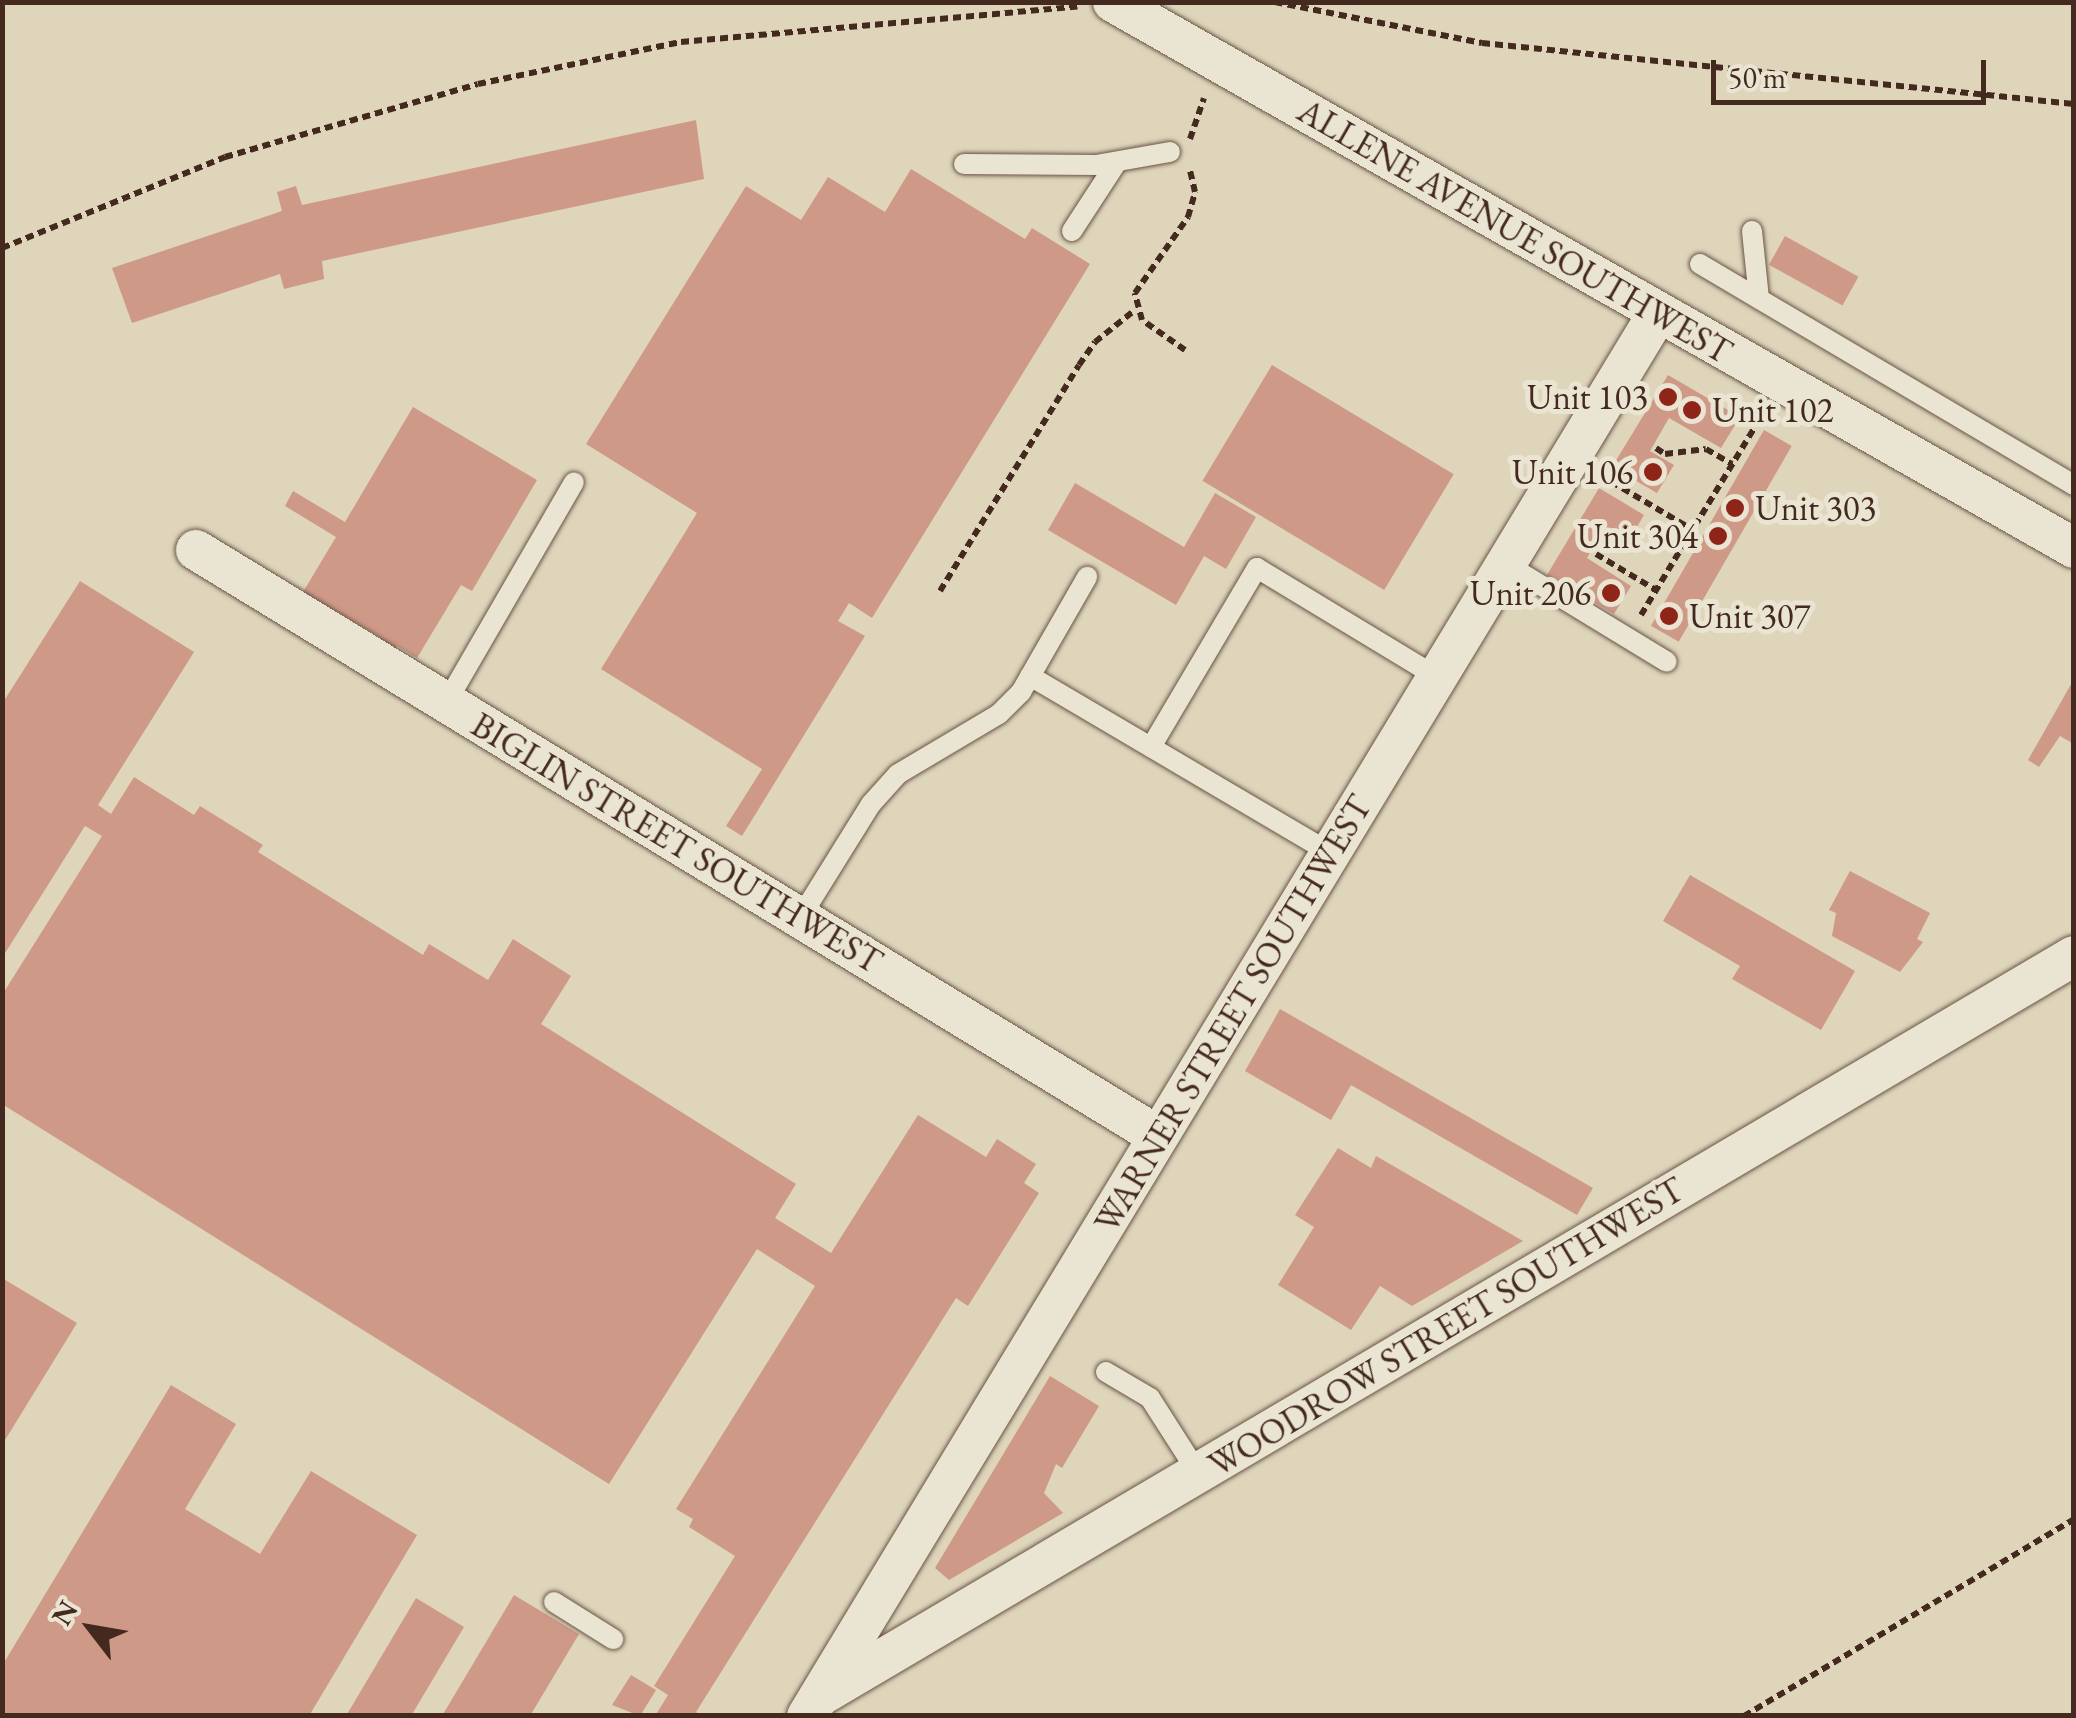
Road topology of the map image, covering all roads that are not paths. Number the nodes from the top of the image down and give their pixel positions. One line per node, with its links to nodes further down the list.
1 (1112, 2): 9 (street, ALLENE AVENUE SOUTHWEST)
2 (1182, 153): 3 (lane)
3 (1117, 162): 4 (lane); 6 (lane)
4 (964, 164)
5 (1752, 231): 8 (lane)
6 (1072, 232)
7 (1700, 264): 8 (lane)
8 (1760, 300): 11 (lane)
9 (1658, 313): 12 (street, ALLENE AVENUE SOUTHWEST); 14 (street, WARNER STREET SOUTHWEST)
10 (574, 482): 19 (lane)
11 (2074, 485)
12 (2074, 548)
13 (196, 550): 19 (street, BIGLIN STREET SOUTHWEST)
14 (1506, 564): 16 (lane); 18 (street, WARNER STREET SOUTHWEST)
15 (1087, 577): 17 (lane)
16 (1668, 662)
17 (1030, 676): 20 (lane); 22 (lane)
18 (1437, 677): 20 (lane); 21 (street, WARNER STREET SOUTHWEST)
19 (446, 702): 22 (street, BIGLIN STREET SOUTHWEST)
20 (1150, 746): 21 (lane)
21 (1330, 853): 24 (street, WARNER STREET SOUTHWEST)
22 (800, 918): 24 (street, BIGLIN STREET SOUTHWEST)
23 (2074, 956): 26 (street, WOODROW STREET SOUTHWEST)
24 (1158, 1136): 29 (street, WARNER STREET SOUTHWEST)
25 (1106, 1372): 26 (lane)
26 (1198, 1473): 29 (street, WOODROW STREET SOUTHWEST)
27 (554, 1602): 28 (lane)
28 (613, 1639)
29 (813, 1706)

